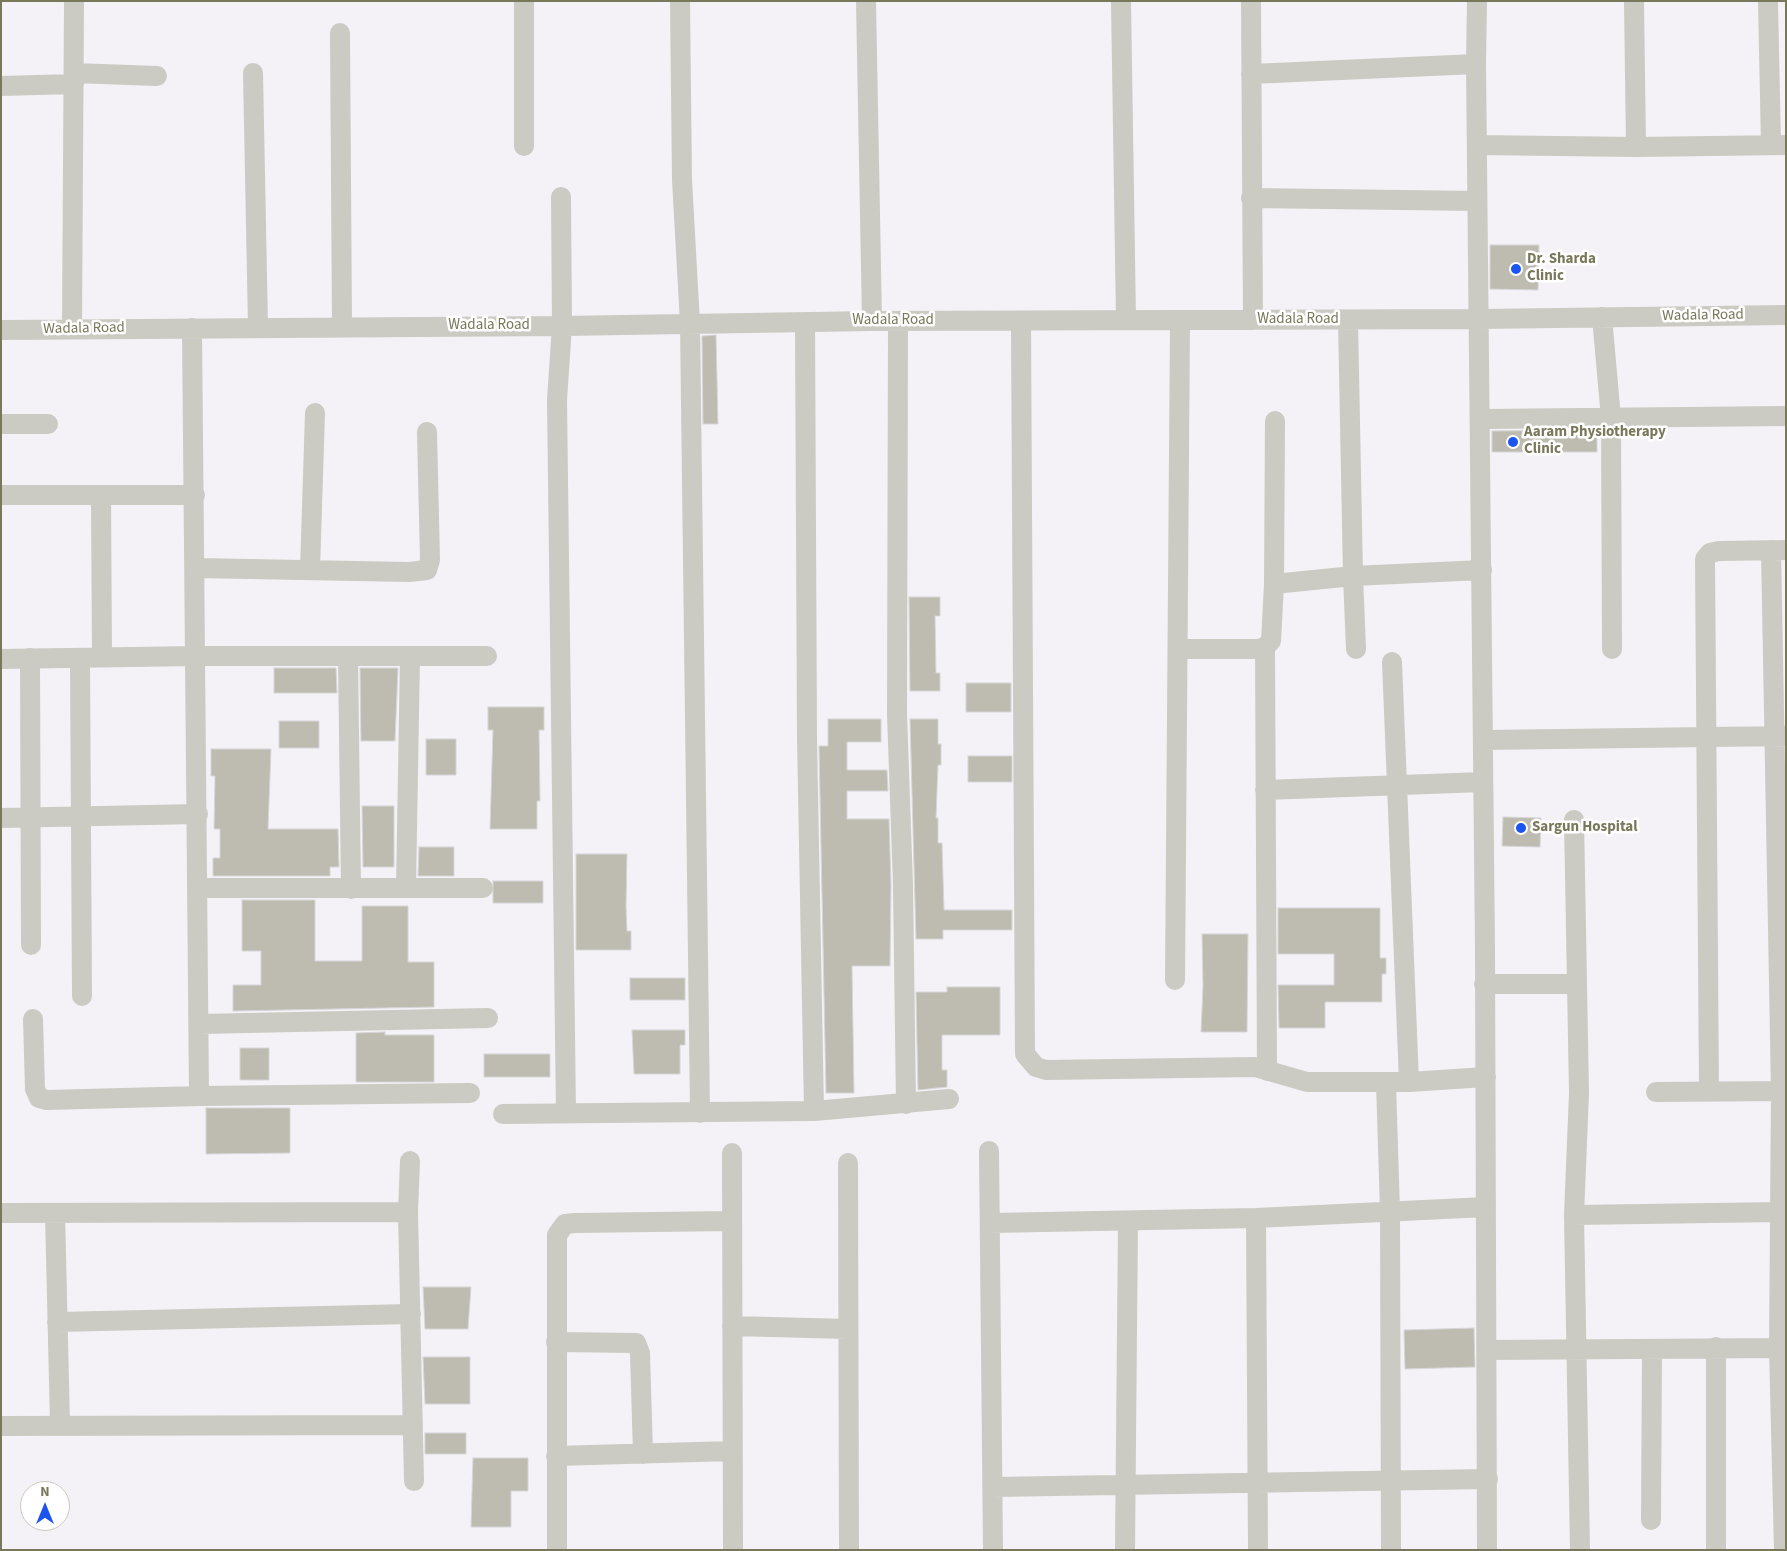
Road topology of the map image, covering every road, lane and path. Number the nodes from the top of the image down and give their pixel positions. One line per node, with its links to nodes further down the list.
1 (74, 1): 15 (street)
2 (524, 1): 19 (street)
3 (680, 1): 35 (street)
4 (866, 1): 31 (street)
5 (1121, 1): 27 (street)
6 (1251, 1): 13 (street)
7 (1477, 1): 11 (street)
8 (1768, 1): 18 (street)
9 (1634, 2): 20 (street)
10 (340, 33): 36 (street)
11 (1476, 64): 13 (street); 17 (street)
12 (253, 73): 38 (street)
13 (1251, 74): 22 (street)
14 (157, 76): 15 (street)
15 (74, 79): 16 (street); 40 (street)
16 (1, 86)
17 (1477, 145): 20 (street); 23 (street)
18 (1778, 145): 20 (street)
19 (524, 146)
20 (1636, 147)
21 (561, 197): 37 (street)
22 (1251, 198): 23 (street); 29 (street)
23 (1477, 201): 26 (street)
24 (1786, 315): 25 (street, Wadala Road)
25 (1602, 317): 26 (street, Wadala Road); 44 (street)
26 (1480, 319): 30 (street, Wadala Road); 45 (street)
27 (1126, 320): 28 (street, Wadala Road); 33 (street, Wadala Road)
28 (1180, 320): 29 (street, Wadala Road); 60 (street)
29 (1253, 320): 30 (street, Wadala Road)
30 (1348, 320): 57 (street)
31 (872, 321): 32 (street, Wadala Road); 34 (street, Wadala Road)
32 (898, 321): 33 (street, Wadala Road); 105 (street)
33 (1021, 321): 95 (street)
34 (805, 322): 35 (street, Wadala Road); 106 (street)
35 (690, 323): 37 (street, Wadala Road); 108 (street)
36 (342, 326): 37 (street, Wadala Road); 38 (street, Wadala Road)
37 (562, 326): 107 (street)
38 (258, 327): 39 (street, Wadala Road)
39 (192, 328): 40 (street, Wadala Road); 52 (street)
40 (72, 329): 41 (street, Wadala Road)
41 (1, 330)
42 (315, 413): 55 (street)
43 (1786, 416): 44 (street)
44 (1611, 418): 45 (street); 62 (street)
45 (1481, 419): 56 (street)
46 (1275, 421): 58 (street)
47 (1, 424): 48 (street)
48 (48, 424)
49 (427, 432): 55 (street)
50 (1, 495): 51 (street)
51 (101, 495): 52 (street); 67 (street)
52 (195, 495): 54 (street)
53 (1779, 550): 72 (street); 73 (street)
54 (196, 568): 55 (street); 63 (street)
55 (310, 570)
56 (1482, 570): 57 (street); 74 (street)
57 (1352, 576): 58 (street); 61 (street)
58 (1274, 584): 59 (street)
59 (1265, 647): 60 (street); 77 (street)
60 (1178, 648): 88 (street)
61 (1356, 648)
62 (1612, 648)
63 (197, 656): 64 (street); 67 (street); 78 (street)
64 (348, 656): 65 (street); 86 (street)
65 (410, 656): 66 (street); 84 (street)
66 (487, 656)
67 (102, 657): 69 (street)
68 (30, 658): 69 (street); 70 (street); 81 (street)
69 (80, 658): 79 (street)
70 (1, 659)
71 (1392, 662): 76 (street)
72 (1780, 736): 73 (street); 100 (street)
73 (1708, 737): 74 (street); 99 (street)
74 (1483, 740): 75 (street)
75 (1484, 782): 76 (street); 89 (street)
76 (1398, 785): 77 (street); 98 (street)
77 (1265, 790): 95 (street)
78 (198, 814): 79 (street); 83 (street)
79 (80, 816): 81 (street); 91 (street)
80 (1, 818): 81 (street)
81 (32, 818): 87 (street)
82 (1574, 820): 90 (street)
83 (199, 888): 86 (street); 94 (street)
84 (406, 888): 85 (street); 86 (street)
85 (483, 888)
86 (351, 889)
87 (31, 945)
88 (1175, 980)
89 (1484, 984): 90 (street); 96 (street)
90 (1577, 984): 120 (street)
91 (82, 996)
92 (488, 1018): 94 (street)
93 (33, 1019): 103 (street)
94 (200, 1024): 103 (street)
95 (1267, 1071): 97 (street)
96 (1486, 1077): 98 (street); 114 (street)
97 (1386, 1082): 98 (street); 116 (street)
98 (1410, 1082)
99 (1709, 1091): 100 (street); 101 (street)
100 (1783, 1091): 117 (street)
101 (1656, 1092)
102 (470, 1093): 103 (street)
103 (199, 1096)
104 (949, 1099): 105 (street)
105 (906, 1104): 106 (street)
106 (814, 1111): 108 (street)
107 (566, 1113): 108 (street); 109 (street)
108 (700, 1113)
109 (503, 1114)
110 (989, 1150): 124 (street)
111 (732, 1153): 123 (street)
112 (410, 1161): 115 (street)
113 (848, 1163): 128 (street)
114 (1486, 1207): 116 (street); 134 (street)
115 (408, 1212): 119 (street); 125 (street)
116 (1390, 1212): 121 (street); 143 (street)
117 (1781, 1212): 120 (street); 132 (street)
118 (1, 1213): 119 (street)
119 (55, 1213): 126 (street)
120 (1574, 1215): 131 (street)
121 (1256, 1218): 122 (street); 144 (street)
122 (1128, 1220): 124 (street); 145 (street)
123 (732, 1221): 127 (street); 129 (street)
124 (990, 1223): 146 (street)
125 (411, 1314): 126 (street); 136 (street)
126 (57, 1322): 135 (street)
127 (732, 1326): 128 (street); 138 (street)
128 (848, 1329): 150 (street)
129 (556, 1342): 139 (street); 140 (street)
130 (1716, 1347): 132 (street); 133 (street); 157 (street)
131 (1577, 1348): 133 (street); 134 (street); 156 (street)
132 (1779, 1348): 158 (street)
133 (1652, 1349): 147 (street)
134 (1487, 1350): 141 (street)
135 (60, 1424): 136 (street); 137 (street)
136 (413, 1425): 142 (street)
137 (1, 1426)
138 (732, 1451): 139 (street); 149 (street)
139 (643, 1454): 140 (street)
140 (556, 1456): 148 (street)
141 (1488, 1479): 143 (street); 155 (street)
142 (414, 1481)
143 (1392, 1481): 144 (street); 154 (street)
144 (1259, 1483): 145 (street); 153 (street)
145 (1126, 1486): 146 (street); 152 (street)
146 (993, 1487): 151 (street)
147 (1651, 1520)
148 (556, 1550)
149 (732, 1550)
150 (849, 1550)
151 (993, 1550)
152 (1125, 1550)
153 (1258, 1550)
154 (1391, 1550)
155 (1487, 1550)
156 (1580, 1550)
157 (1716, 1550)
158 (1784, 1550)

